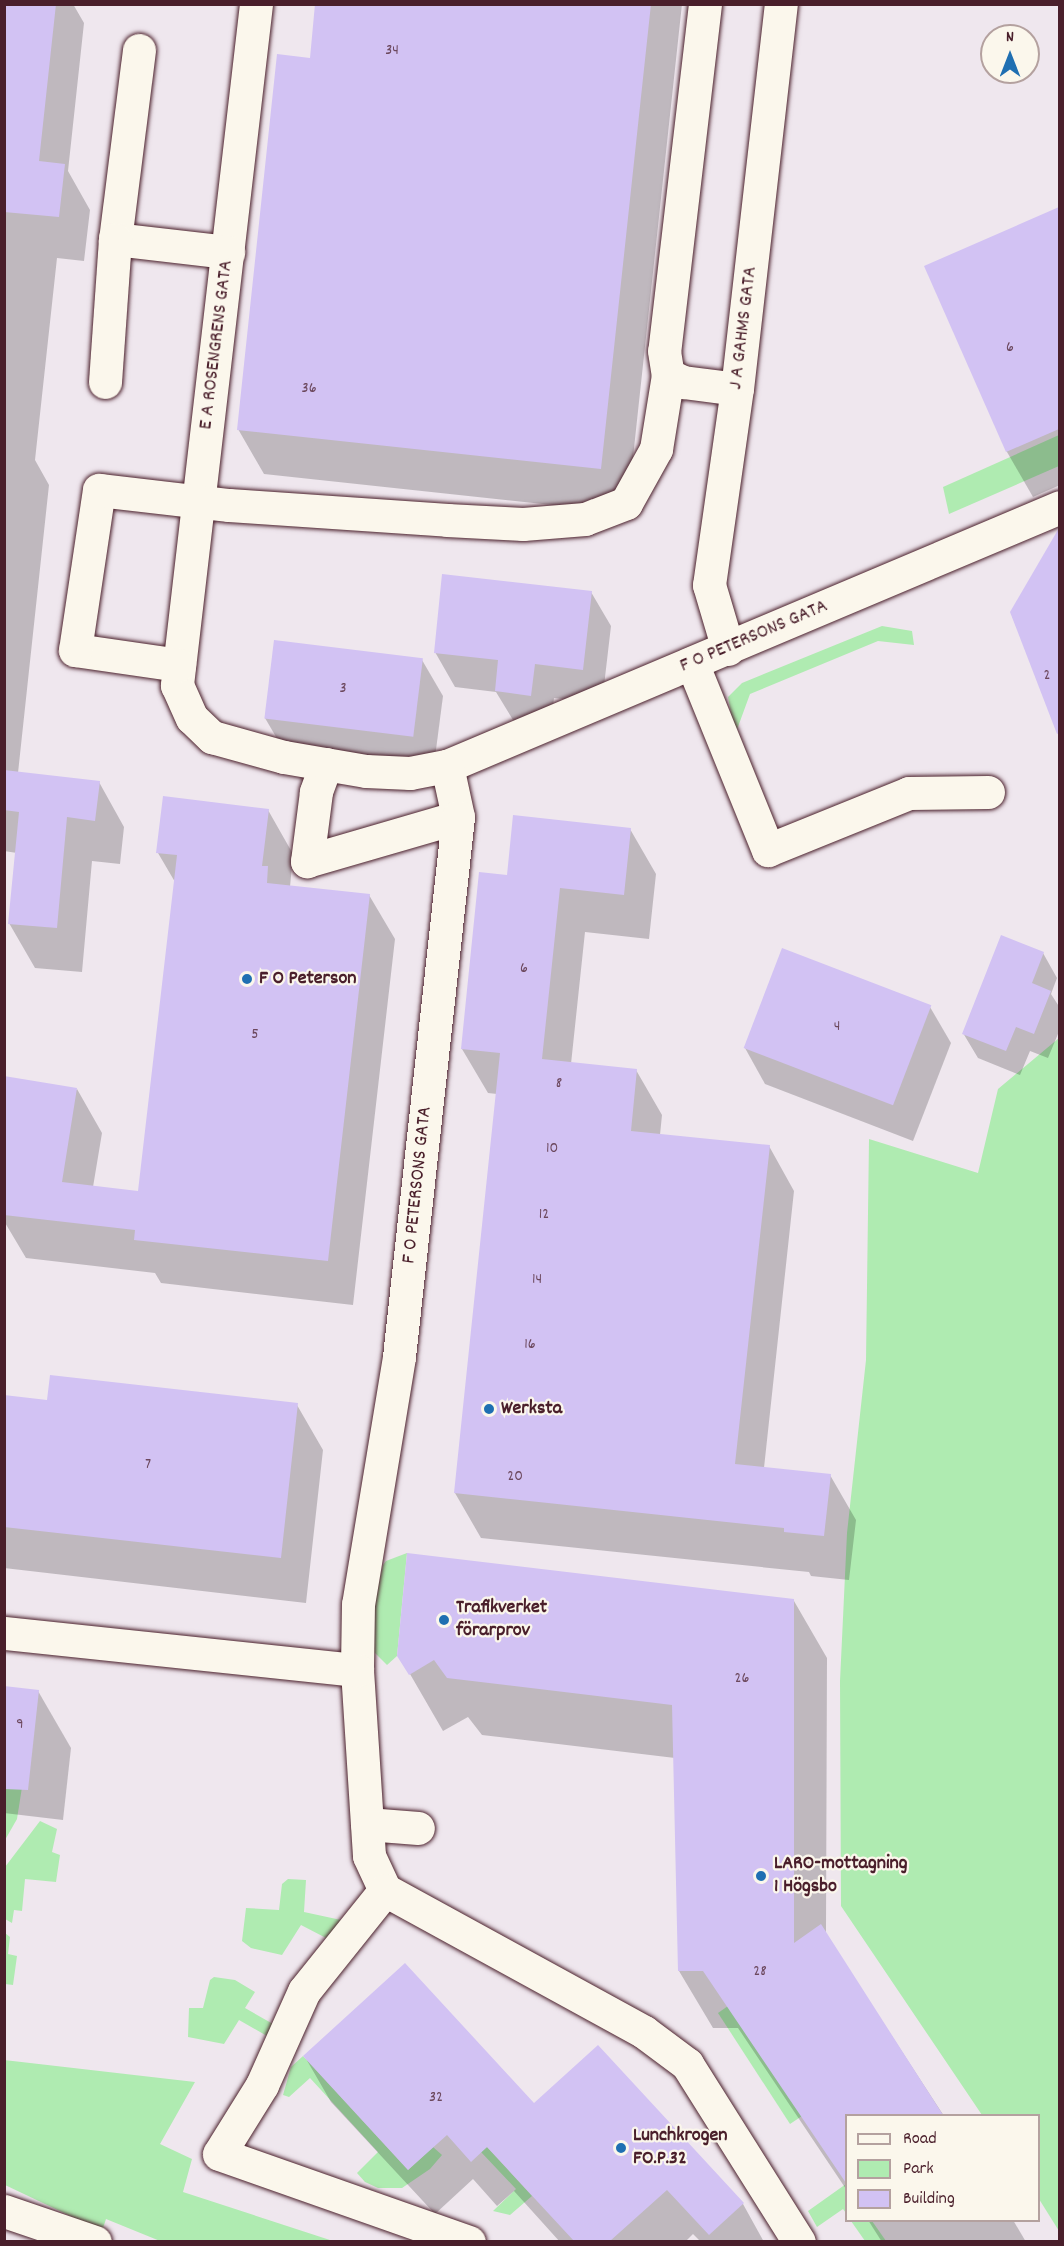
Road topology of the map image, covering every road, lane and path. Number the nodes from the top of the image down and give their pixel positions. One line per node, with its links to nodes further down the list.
1 (256, 4): 6 (street, E A ROSENGRENS GATA)
2 (705, 4): 7 (street)
3 (781, 4): 9 (street, J A GAHMS GATA)
4 (140, 50): 5 (street)
5 (115, 239): 6 (street); 8 (street)
6 (228, 252): 10 (street, E A ROSENGRENS GATA)
7 (668, 375): 9 (street); 10 (street)
8 (105, 382)
9 (737, 389): 12 (street, J A GAHMS GATA)
10 (198, 502): 14 (street, E A ROSENGRENS GATA); 14 (street)
11 (1059, 507): 12 (street, F O PETERSONS GATA)
12 (728, 649): 13 (street, F O PETERSONS GATA)
13 (692, 663): 16 (street, F O PETERSONS GATA); 17 (street)
14 (178, 675): 15 (street, F O PETERSONS GATA)
15 (326, 764): 16 (street, F O PETERSONS GATA); 18 (street)
16 (447, 766): 18 (street, F O PETERSONS GATA)
17 (988, 792)
18 (458, 817): 20 (street, F O PETERSONS GATA)
19 (4, 1633): 20 (street)
20 (357, 1670): 21 (street, F O PETERSONS GATA)
21 (367, 1824): 22 (street); 23 (street, F O PETERSONS GATA)
22 (418, 1828)
23 (385, 1890): 26 (street); 27 (street)
24 (4, 2211): 25 (street)
25 (95, 2241)
26 (469, 2241)
27 (799, 2241)

